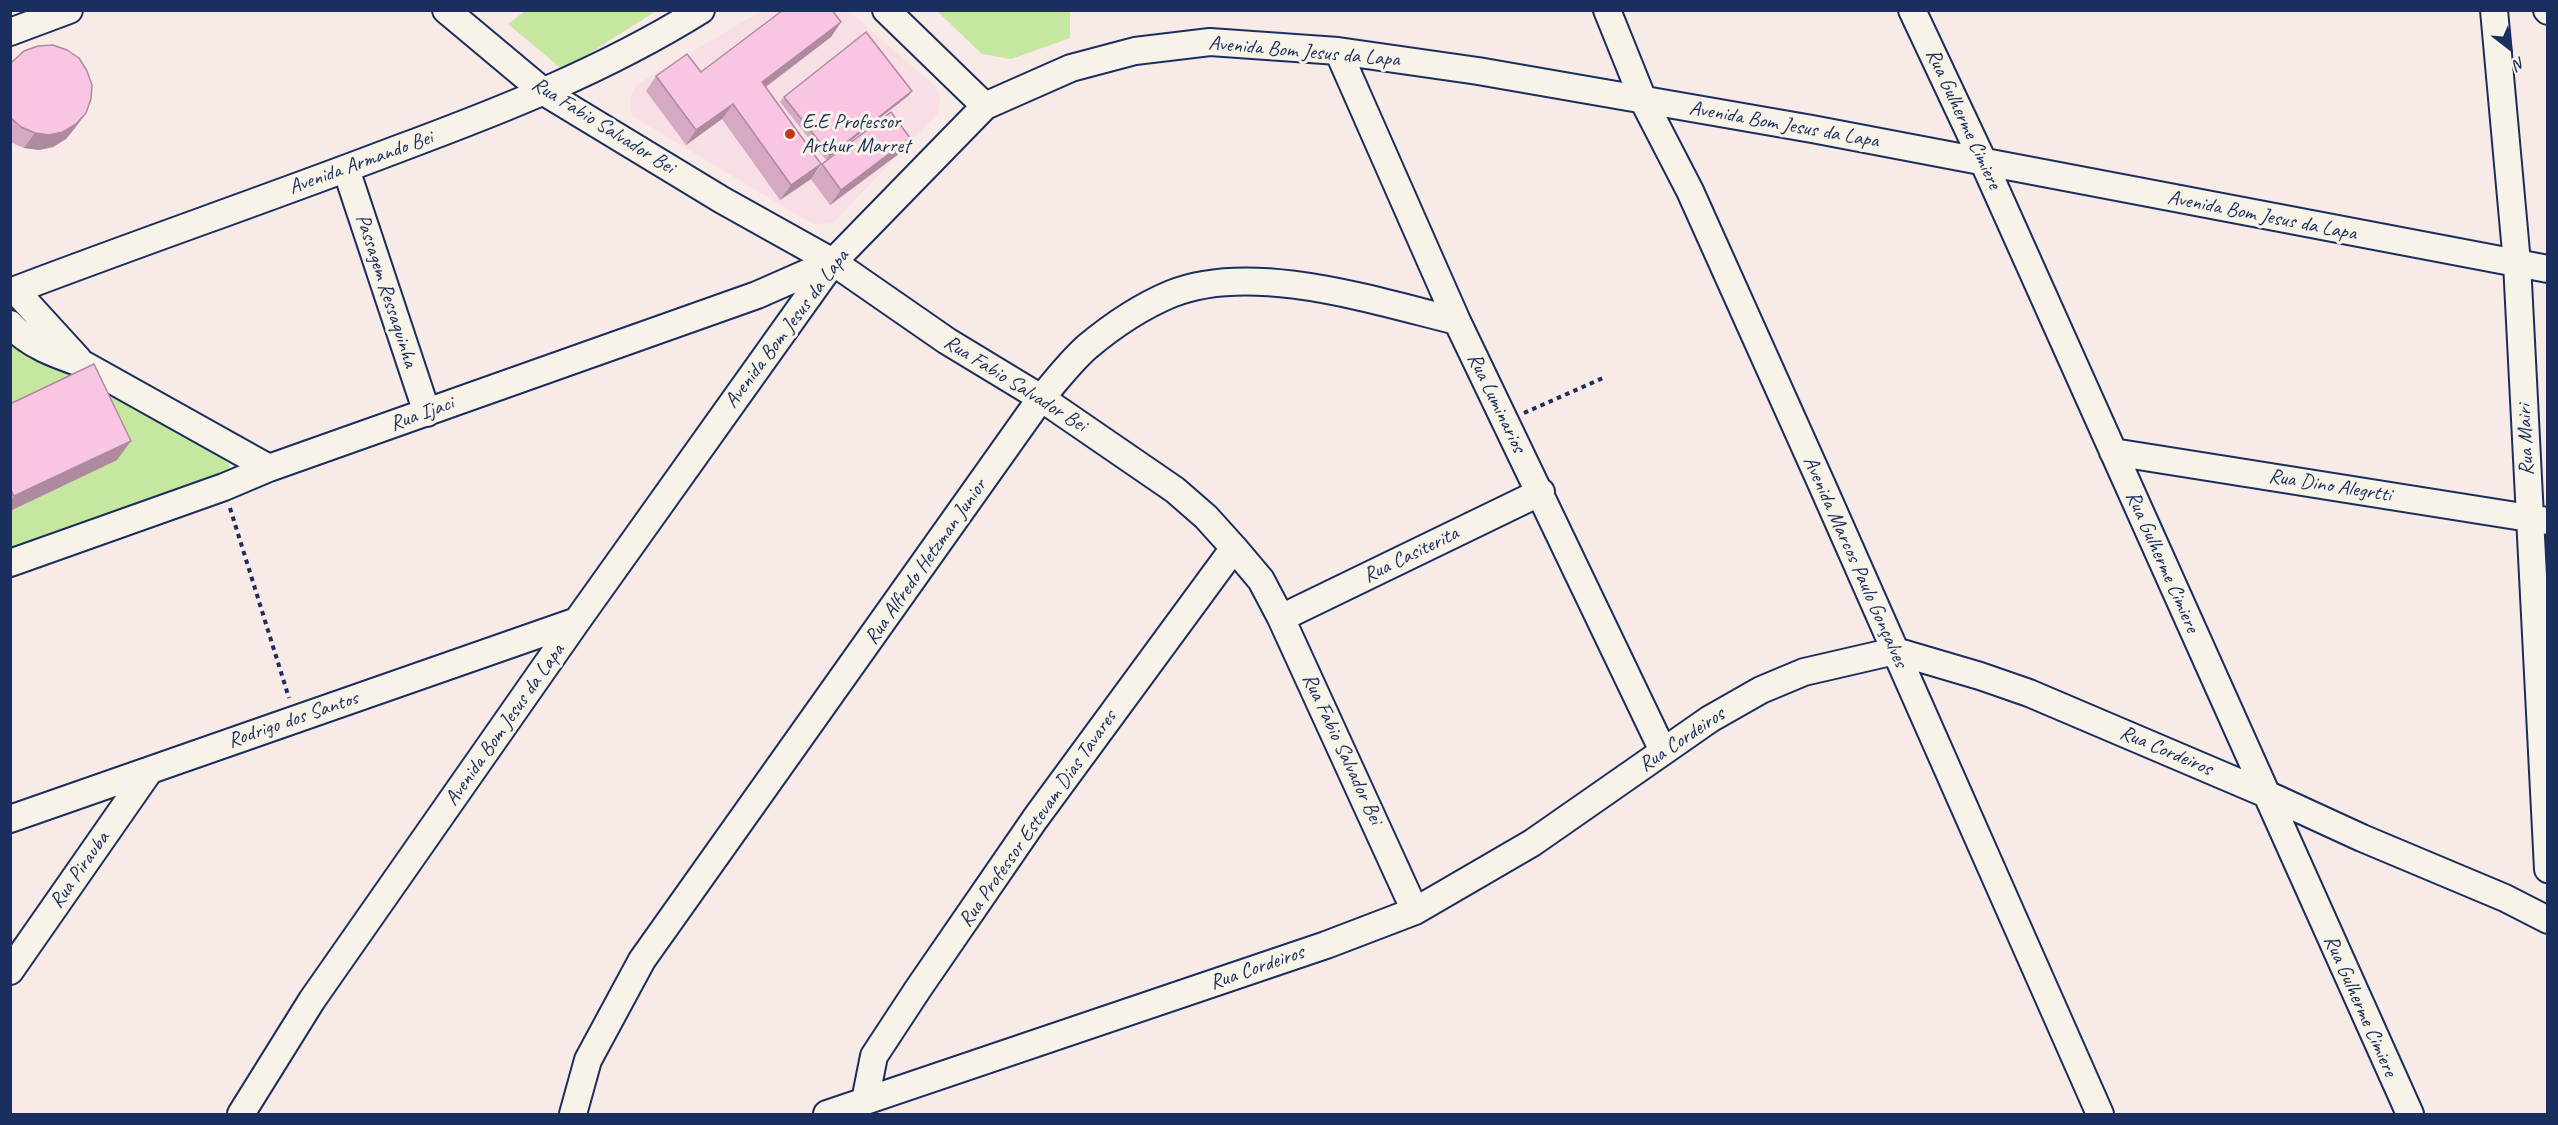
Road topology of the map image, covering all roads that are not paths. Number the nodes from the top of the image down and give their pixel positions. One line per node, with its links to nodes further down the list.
1 (69, 10): 8 (street)
2 (446, 10): 10 (street, Rua Fabio Salvador Bei)
3 (701, 10): 10 (street, Avenida Armando Bei)
4 (886, 10): 12 (street)
5 (1606, 10): 11 (street, Avenida Marcos Paulo Gonçalves)
6 (1912, 10): 13 (street, Rua Gulherme Cimiere)
7 (2494, 10): 16 (street, Rua Mairi)
8 (10, 32)
9 (1338, 51): 11 (street, Avenida Bom Jesus da Lapa); 12 (street, Avenida Bom Jesus da Lapa); 19 (street, Rua Luminarios)
10 (544, 92): 14 (street, Avenida Armando Bei); 15 (street, Rua Fabio Salvador Bei)
11 (1644, 102): 13 (street, Avenida Bom Jesus da Lapa); 32 (street, Avenida Marcos Paulo Gonçalves)
12 (986, 106): 15 (street, Avenida Bom Jesus da Lapa)
13 (1983, 161): 16 (street, Avenida Bom Jesus da Lapa); 24 (street, Rua Gulherme Cimiere)
14 (346, 169): 18 (street, Avenida Armando Bei); 23 (street, Passagem Ressaquinha)
15 (833, 262): 22 (street, Rua Fabio Salvador Bei); 23 (street, Rua Ijaci); 31 (street, Avenida Bom Jesus da Lapa)
16 (2517, 263): 17 (street, Avenida Bom Jesus da Lapa); 27 (street, Rua Mairi)
17 (2547, 269)
18 (13, 291): 21 (street)
19 (1456, 321): 22 (street, Rua Alfredo Hetzman Junior); 26 (street, Rua Luminarios)
20 (10, 324): 21 (street)
21 (82, 364): 25 (street)
22 (1041, 398): 28 (street, Rua Fabio Salvador Bei); 43 (street, Rua Alfredo Hetzman Junior)
23 (427, 412): 25 (street, Rua Ijaci)
24 (2113, 452): 27 (street, Rua Dino Alegrtti); 35 (street, Rua Gulherme Cimiere)
25 (268, 468): 29 (street, Rua Ijaci)
26 (1540, 492): 30 (street, Rua Casiterita); 33 (street, Rua Luminarios)
27 (2538, 519): 37 (street, Rua Mairi)
28 (1234, 548): 30 (street, Rua Fabio Salvador Bei); 41 (street, Rua Professor Estevam Dias Tavares)
29 (10, 563)
30 (1281, 618): 38 (street, Rua Fabio Salvador Bei)
31 (577, 621): 34 (street, Rodrigo dos Santos); 42 (street, Avenida Bom Jesus da Lapa)
32 (1895, 651): 33 (street, Rua Cordeiros); 35 (street, Rua Cordeiros); 45 (street, Avenida Marcos Paulo Gonçalves)
33 (1663, 751): 38 (street, Rua Cordeiros)
34 (150, 770): 36 (street, Rodrigo dos Santos); 40 (street, Rua Pirauba)
35 (2264, 793): 39 (street, Rua Cordeiros); 46 (street, Rua Gulherme Cimiere)
36 (10, 819)
37 (2547, 869)
38 (1415, 911): 41 (street, Rua Cordeiros)
39 (2547, 920)
40 (10, 971)
41 (865, 1101): 44 (street, Rua Cordeiros)
42 (241, 1114)
43 (573, 1114)
44 (827, 1114)
45 (2100, 1114)
46 (2410, 1114)

